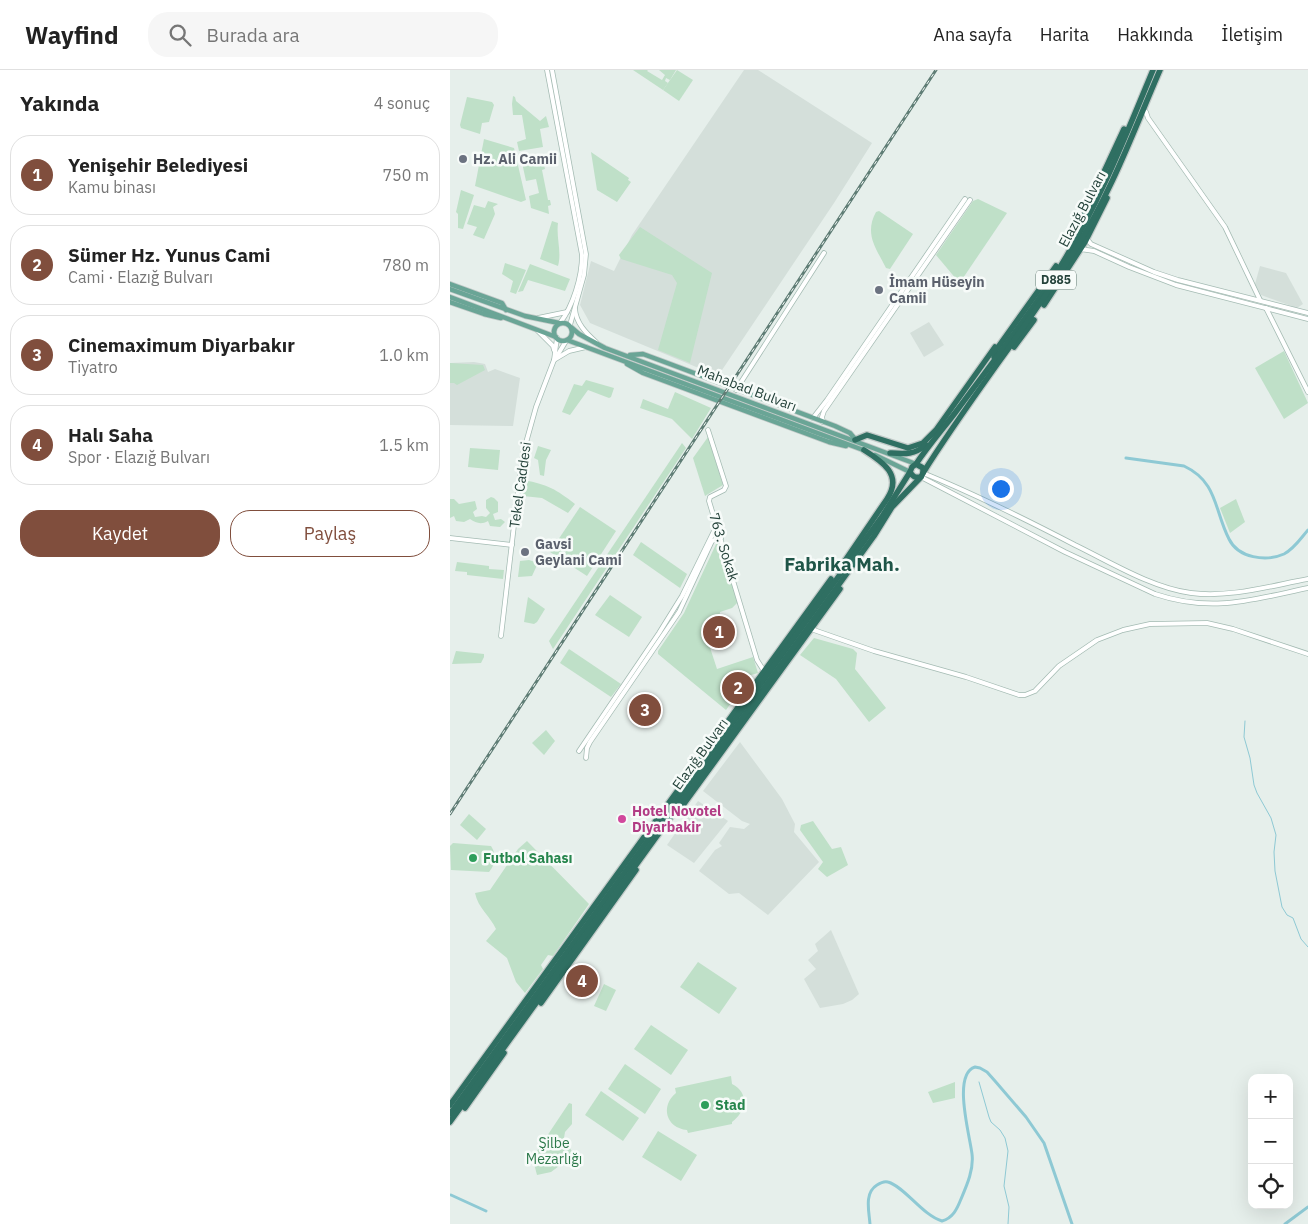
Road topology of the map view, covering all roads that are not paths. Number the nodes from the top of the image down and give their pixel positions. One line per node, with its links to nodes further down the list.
1 (547, 70): 18 (street)
2 (552, 70): 15 (street)
3 (1151, 70): 26 (highway); 33 (highway, Elazığ Bulvarı / D885)
4 (1160, 70): 33 (highway, Elazığ Bulvarı / D885)
5 (1164, 70): 6 (highway)
6 (1145, 116): 7 (highway); 13 (street)
7 (1087, 239): 8 (highway); 13 (street)
8 (1080, 249): 16 (street); 33 (highway)
9 (824, 253): 34 (street)
10 (450, 284): 17 (main road)
11 (450, 289): 17 (main road)
12 (450, 297): 22 (main road)
13 (1260, 300): 19 (street)
14 (450, 302): 22 (main road)
15 (575, 305): 25 (street); 29 (street)
16 (1266, 308): 21 (street); 35 (street)
17 (506, 310): 20 (main road)
18 (567, 312): 20 (street); 23 (street)
19 (1308, 313)
20 (535, 318): 23 (main road)
21 (1308, 319)
22 (520, 322): 24 (main road)
23 (560, 323): 25 (main road); 27 (main road)
24 (533, 327): 27 (main road); 32 (street)
25 (571, 327): 28 (main road); 29 (main road, Mahabad Bulvarı)
26 (1006, 337): 33 (highway); 40 (highway)
27 (556, 338): 28 (main road); 32 (street, Tekel Caddesi)
28 (567, 340): 30 (main road, Mahabad Bulvarı); 32 (street)
29 (598, 344): 31 (main road, Mahabad Bulvarı)
30 (586, 347): 32 (street); 41 (main road, Mahabad Bulvarı)
31 (625, 355): 34 (main road); 40 (main road, Mahabad Bulvarı)
32 (554, 360): 54 (street, Tekel Caddesi)
33 (994, 364): 39 (highway, Elazığ Bulvarı / D885); 47 (highway, Elazığ Bulvarı / D885)
34 (736, 390): 36 (main road)
35 (1308, 392)
36 (813, 418): 37 (main road); 37 (street)
37 (823, 422): 40 (main road)
38 (708, 430): 50 (street, 763. Sokak)
39 (937, 436): 42 (highway); 44 (highway, Elazığ Bulvarı / D885)
40 (855, 440): 42 (main road, Mahabad Bulvarı)
41 (864, 450): 45 (main road, Mahabad Bulvarı); 58 (highway)
42 (890, 453): 43 (main road, Mahabad Bulvarı)
43 (902, 458): 44 (main road, Mahabad Bulvarı); 45 (main road)
44 (916, 464): 46 (highway); 47 (highway)
45 (896, 466): 46 (main road, Mahabad Bulvarı)
46 (910, 472): 47 (highway); 48 (highway, Elazığ Bulvarı)
47 (922, 475): 49 (highway, Elazığ Bulvarı / D885); 53 (street); 56 (street)
48 (901, 483): 49 (highway); 55 (highway, Elazığ Bulvarı)
49 (908, 489): 57 (highway, Elazığ Bulvarı / D885)
50 (717, 525): 52 (street, 763. Sokak); 65 (street)
51 (450, 538): 54 (street)
52 (721, 538): 64 (street, 763. Sokak); 66 (street)
53 (1065, 540): 56 (street); 59 (street)
54 (512, 545): 62 (street, Tekel Caddesi)
55 (857, 549): 58 (highway); 70 (highway, Elazığ Bulvarı)
56 (1060, 549): 60 (street)
57 (848, 572): 61 (highway); 68 (highway, Elazığ Bulvarı / D885)
58 (836, 574): 64 (highway)
59 (1308, 579)
60 (1308, 588)
61 (811, 629): 63 (street); 67 (highway)
62 (501, 636)
63 (1308, 654)
64 (765, 672): 69 (highway)
65 (579, 751)
66 (586, 758)
67 (485, 1080): 68 (highway); 72 (highway)
68 (470, 1093): 71 (highway, Elazığ Bulvarı / D885)
69 (450, 1105)
70 (450, 1114)
71 (450, 1122)
72 (450, 1128)

